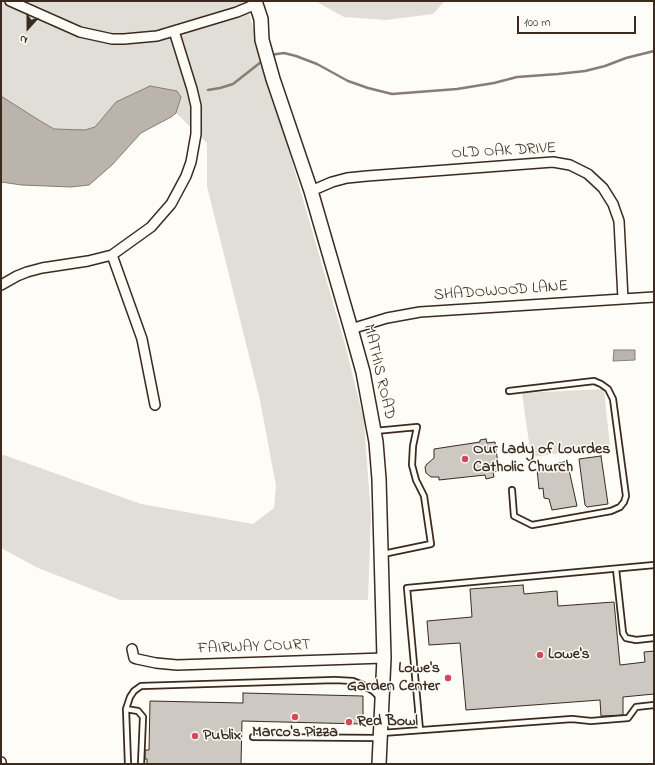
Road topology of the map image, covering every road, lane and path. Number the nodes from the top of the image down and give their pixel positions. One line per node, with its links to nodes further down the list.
1 (10, 1): 3 (street)
2 (256, 3): 3 (street); 4 (street, MATHIS ROAD)
3 (174, 31): 5 (street)
4 (311, 191): 8 (street, OLD OAK DRIVE); 9 (street, MATHIS ROAD)
5 (112, 255): 6 (street); 11 (street)
6 (1, 285)
7 (654, 297): 8 (street, SHADOWOOD LANE)
8 (623, 299): 9 (street, SHADOWOOD LANE)
9 (351, 329): 12 (street, MATHIS ROAD)
10 (509, 391): 13 (lane)
11 (155, 405)
12 (374, 431): 14 (street, MATHIS ROAD); 14 (lane)
13 (512, 490)
14 (382, 554): 19 (street, MATHIS ROAD)
15 (654, 565): 16 (lane)
16 (616, 569): 17 (lane); 23 (lane)
17 (654, 638)
18 (132, 649): 19 (street, FAIRWAY COURT)
19 (384, 658): 20 (street, MATHIS ROAD)
20 (382, 700): 22 (lane); 24 (street, MATHIS ROAD)
21 (654, 706): 23 (lane)
22 (126, 709): 26 (lane); 27 (lane)
23 (420, 730): 24 (lane)
24 (380, 736): 25 (lane); 28 (street, MATHIS ROAD)
25 (253, 737)
26 (128, 764)
27 (141, 764)
28 (379, 764)

